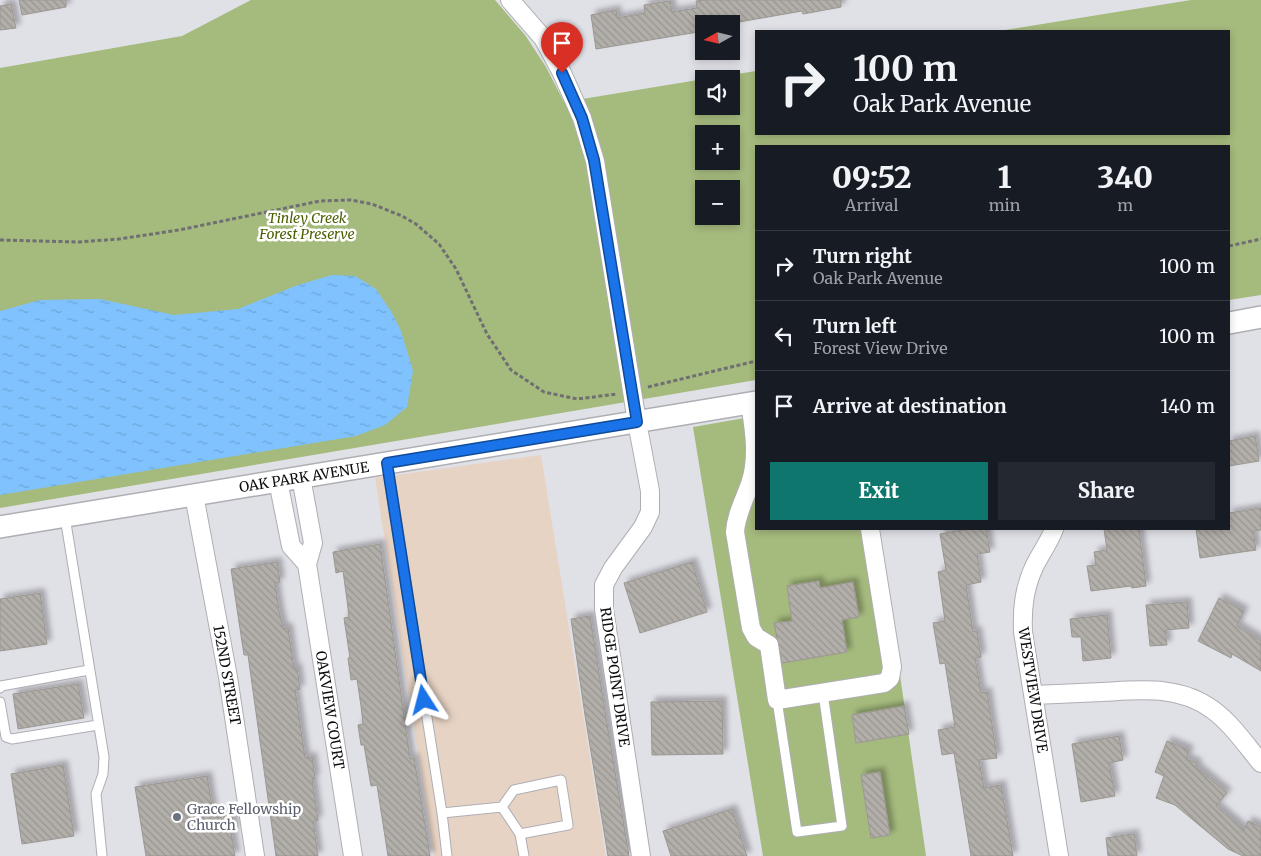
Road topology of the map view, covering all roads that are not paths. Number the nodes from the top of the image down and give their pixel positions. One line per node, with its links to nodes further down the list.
1 (510, 0): 5 (street, RIDGE POINT DRIVE)
2 (1261, 317): 3 (street)
3 (1230, 322)
4 (753, 402): 5 (street, OAK PARK AVENUE); 19 (street)
5 (637, 422): 6 (street, OAK PARK AVENUE); 31 (street, RIDGE POINT DRIVE)
6 (387, 463): 7 (street, OAK PARK AVENUE); 24 (lane)
7 (301, 478): 8 (street, OAK PARK AVENUE); 14 (street, OAKVIEW COURT)
8 (278, 481): 9 (street, OAK PARK AVENUE); 14 (street)
9 (194, 495): 10 (street, OAK PARK AVENUE); 27 (street, 152ND STREET)
10 (65, 516): 11 (street, OAK PARK AVENUE); 15 (lane)
11 (0, 527)
12 (870, 530): 17 (street)
13 (1053, 530): 18 (street, WESTVIEW DRIVE)
14 (307, 564): 28 (street, OAKVIEW COURT)
15 (89, 670): 16 (lane); 21 (lane)
16 (0, 688)
17 (823, 693): 19 (street); 19 (lane)
18 (1034, 695): 22 (street); 32 (street, WESTVIEW DRIVE)
19 (777, 700)
20 (0, 702): 21 (lane)
21 (98, 725): 26 (lane)
22 (1261, 763)
23 (502, 807): 24 (lane); 25 (lane); 25 (lane)
24 (442, 813): 29 (lane)
25 (520, 834): 30 (lane)
26 (102, 856)
27 (256, 856)
28 (353, 856)
29 (447, 856)
30 (524, 856)
31 (641, 856)
32 (1059, 856)

